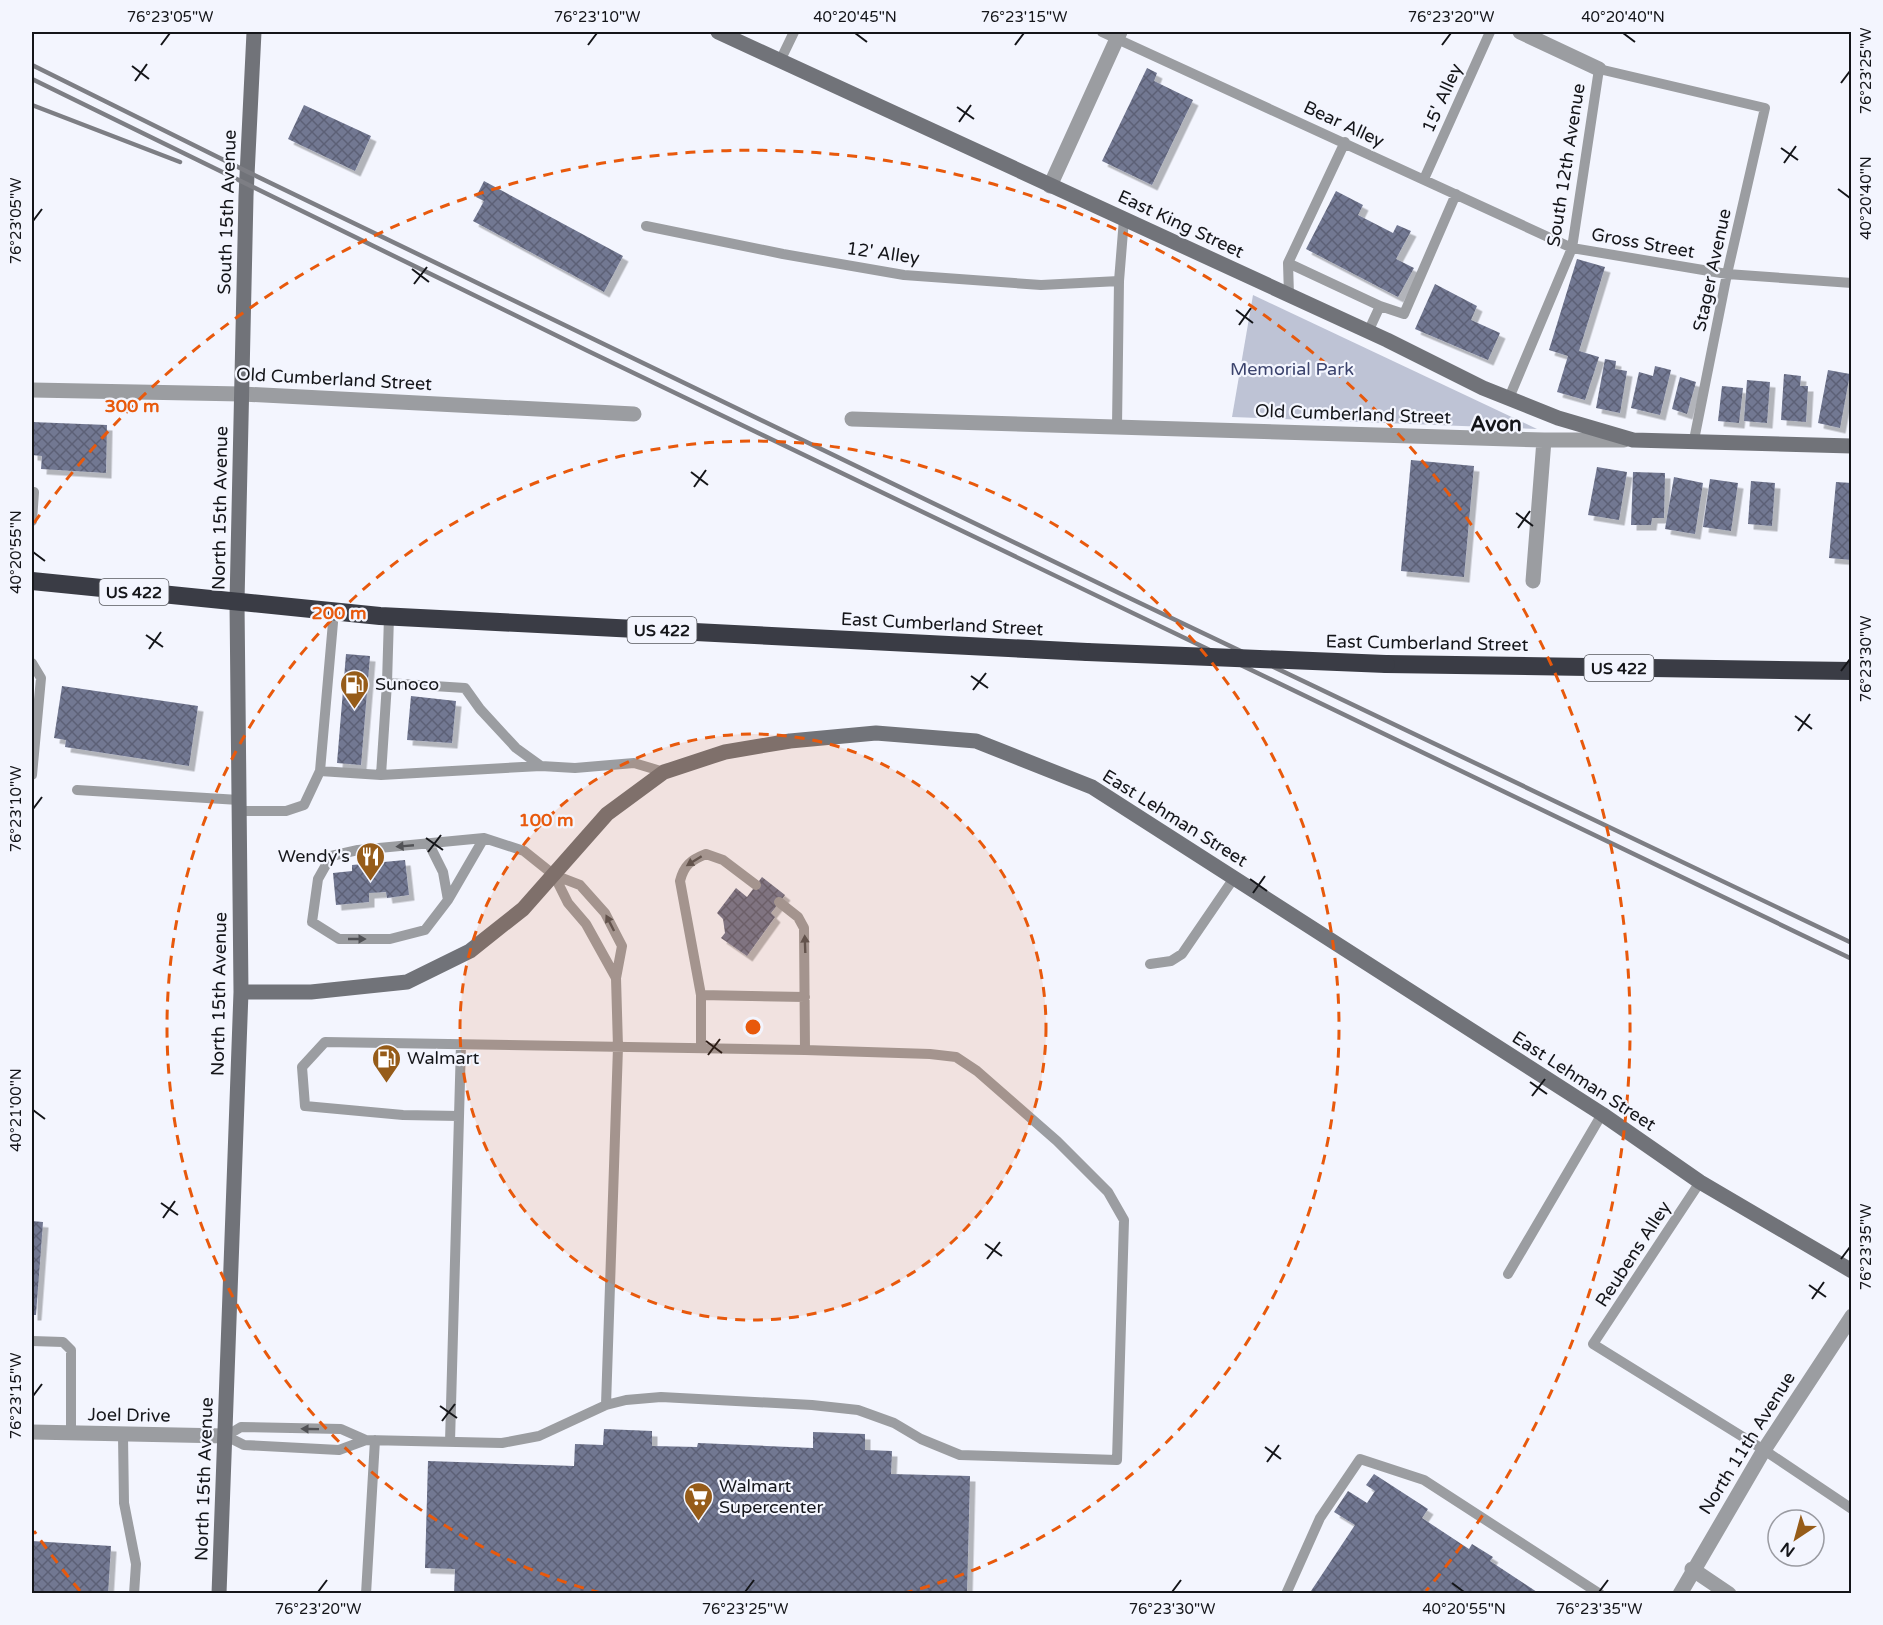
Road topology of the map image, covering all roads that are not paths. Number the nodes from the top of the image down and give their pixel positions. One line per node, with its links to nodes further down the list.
1 (254, 32): 25 (street, South 15th Avenue)
2 (718, 32): 8 (street, East King Street)
3 (794, 32): 8 (lane)
4 (1102, 32): 7 (lane, Bear Alley)
5 (1490, 32): 11 (lane, 15' Alley)
6 (1520, 32): 9 (street)
7 (1118, 35): 10 (lane, Bear Alley); 12 (street)
8 (780, 61): 12 (street, East King Street)
9 (1599, 69): 16 (lane, South 12th Avenue); 18 (lane, Stager Avenue)
10 (1345, 142): 11 (lane, Bear Alley); 17 (lane)
11 (1424, 178): 13 (lane, Bear Alley)
12 (1050, 186): 14 (street, East King Street)
13 (1456, 194): 16 (lane, Bear Alley); 22 (lane)
14 (1124, 219): 19 (lane); 21 (street, East King Street)
15 (646, 226): 19 (lane, 12' Alley)
16 (1572, 248): 18 (lane, Gross Street); 26 (lane, South 12th Avenue)
17 (1288, 263): 21 (lane); 22 (lane)
18 (1727, 274): 20 (lane, Gross Street); 32 (lane, Stager Avenue)
19 (1119, 281): 29 (lane)
20 (1851, 283)
21 (1289, 295): 23 (street, East King Street)
22 (1380, 306): 23 (lane)
23 (1368, 332): 26 (street, East King Street)
24 (32, 390): 25 (street, Old Cumberland Street)
25 (242, 394): 27 (street, Old Cumberland Street); 38 (street, North 15th Avenue)
26 (1509, 398): 31 (street, East King Street)
27 (634, 414)
28 (852, 419): 29 (street, Old Cumberland Street)
29 (1117, 426): 30 (street, Old Cumberland Street)
30 (1544, 440): 31 (street, Old Cumberland Street); 37 (street)
31 (1633, 440): 32 (street, Old Cumberland Street)
32 (1694, 440): 33 (street, Old Cumberland Street)
33 (1851, 446)
34 (34, 492): 35 (lane)
35 (32, 521)
36 (32, 581): 38 (highway, East Cumberland Street / US 422)
37 (1533, 581)
38 (237, 602): 39 (highway, East Cumberland Street / US 422); 50 (street, North 15th Avenue)
39 (334, 611): 40 (highway, East Cumberland Street / US 422); 45 (lane)
40 (389, 616): 42 (highway, East Cumberland Street / US 422, bridge); 43 (lane)
41 (32, 663): 48 (lane)
42 (1851, 671)
43 (387, 683): 44 (lane); 47 (lane)
44 (541, 766): 46 (lane); 47 (lane)
45 (320, 771): 47 (lane); 50 (lane)
46 (664, 772): 53 (street, East Lehman Street); 54 (street, East Lehman Street)
47 (381, 775)
48 (32, 776)
49 (77, 790): 50 (lane)
50 (239, 805): 60 (street, North 15th Avenue)
51 (484, 838): 52 (lane); 53 (lane); 56 (lane)
52 (429, 844): 56 (lane); 56 (lane, one-way to 56)
53 (554, 875): 59 (lane); 59 (lane, one-way to 53); 60 (street, East Lehman Street)
54 (1234, 878): 58 (lane); 67 (street, East Lehman Street)
55 (756, 885): 61 (lane, one-way to 61)
56 (448, 900)
57 (779, 902): 62 (lane, one-way to 57)
58 (1150, 964)
59 (616, 978): 64 (lane)
60 (241, 992): 78 (street, North 15th Avenue)
61 (701, 995): 62 (lane); 65 (lane)
62 (805, 997): 66 (lane)
63 (461, 1044): 64 (lane); 68 (lane); 68 (lane)
64 (618, 1047): 65 (lane); 74 (lane)
65 (701, 1048): 66 (lane)
66 (805, 1050): 74 (lane)
67 (1602, 1114): 69 (street, East Lehman Street); 71 (lane)
68 (459, 1116): 80 (lane)
69 (1700, 1182): 70 (street, East Lehman Street); 81 (lane, Reubens Alley)
70 (1851, 1272)
71 (1508, 1274)
72 (1851, 1316): 81 (street, North 11th Avenue)
73 (32, 1341): 76 (lane)
74 (606, 1405): 80 (lane)
75 (32, 1432): 76 (street, Joel Drive)
76 (71, 1433): 77 (street, Joel Drive)
77 (123, 1436): 78 (street, Joel Drive); 84 (lane)
78 (226, 1436): 79 (lane); 79 (lane, one-way to 78); 85 (street, North 15th Avenue)
79 (370, 1440): 80 (lane); 86 (lane)
80 (450, 1443)
81 (1764, 1450): 82 (lane); 83 (street, North 11th Avenue)
82 (1851, 1509)
83 (1692, 1569): 89 (street, North 11th Avenue); 90 (street)
84 (134, 1593)
85 (219, 1593)
86 (366, 1593)
87 (1286, 1593): 88 (lane)
88 (1600, 1593)
89 (1680, 1593)
90 (1729, 1593)

